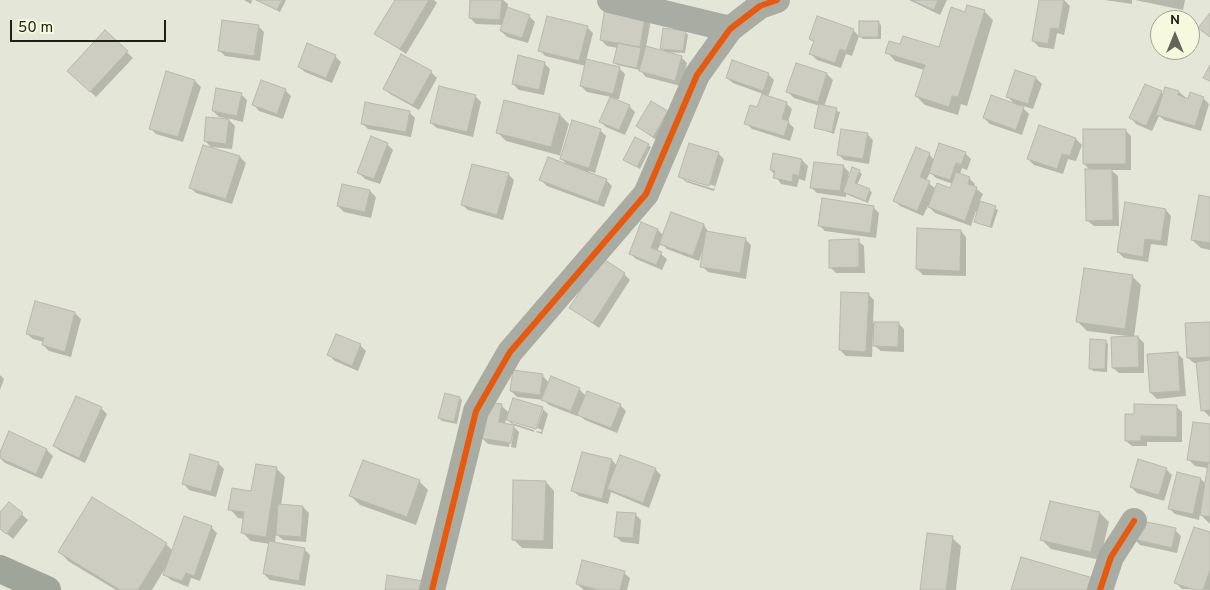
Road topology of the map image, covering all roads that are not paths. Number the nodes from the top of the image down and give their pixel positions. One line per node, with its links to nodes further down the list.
1 (610, 0): 3 (street)
2 (777, 0): 3 (street)
3 (730, 29): 7 (street)
4 (1134, 521): 8 (street)
5 (0, 568): 6 (main road)
6 (47, 590)
7 (432, 590)
8 (1100, 590)

